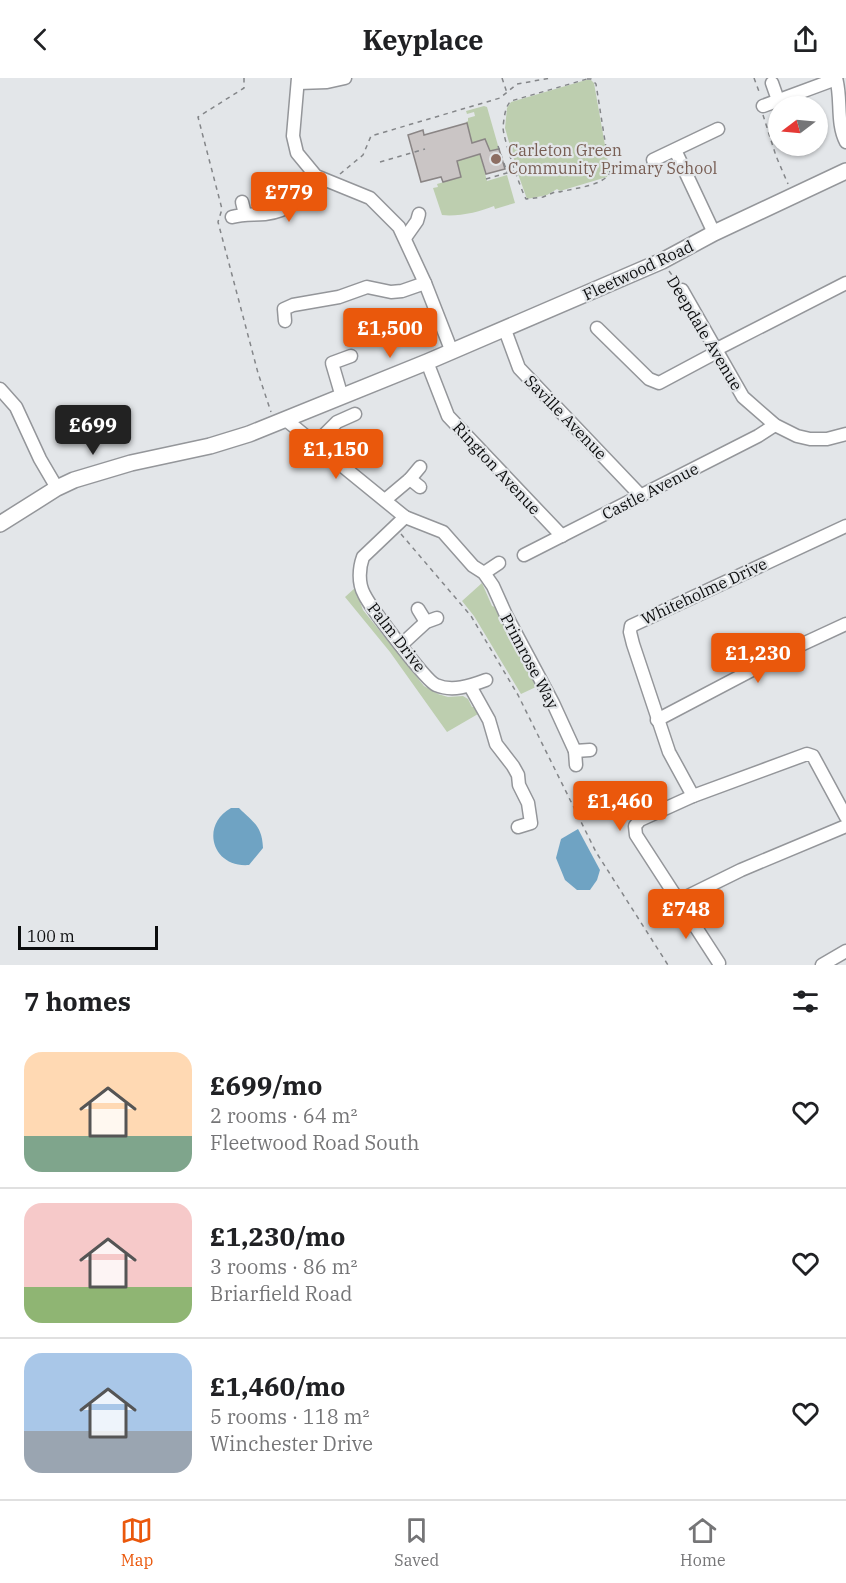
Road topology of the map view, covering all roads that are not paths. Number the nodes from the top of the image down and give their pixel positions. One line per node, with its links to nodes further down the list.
1 (345, 78): 3 (street)
2 (836, 79): 6 (street); 10 (street)
3 (298, 81): 14 (street)
4 (772, 83): 5 (street)
5 (777, 96)
6 (789, 96)
7 (768, 104): 8 (street)
8 (764, 105)
9 (718, 129): 11 (street)
10 (846, 142)
11 (675, 150): 12 (street); 17 (street)
12 (653, 160)
13 (846, 171): 17 (main road, Fleetwood Road)
14 (316, 176): 16 (street); 18 (street)
15 (419, 214): 18 (street)
16 (232, 217)
17 (714, 234): 24 (main road, Fleetwood Road)
18 (405, 238): 19 (street)
19 (426, 283): 22 (street); 25 (street)
20 (846, 283): 26 (street)
21 (682, 290): 26 (street, Deepdale Avenue)
22 (281, 313)
23 (597, 328): 26 (street)
24 (505, 330): 25 (main road, Fleetwood Road); 40 (street, Saville Avenue)
25 (452, 351): 28 (main road, Fleetwood Road)
26 (716, 351): 33 (street, Deepdale Avenue)
27 (351, 356): 30 (street)
28 (427, 362): 30 (main road, Fleetwood Road); 45 (street, Rington Avenue)
29 (0, 389): 39 (street)
30 (342, 397): 32 (main road, Fleetwood Road)
31 (355, 414): 35 (street)
32 (281, 422): 35 (street, Primrose Way); 39 (main road, Fleetwood Road)
33 (775, 425): 34 (street, Deepdale Avenue); 40 (street, Castle Avenue)
34 (846, 434)
35 (315, 444): 41 (street, Primrose Way)
36 (420, 467): 37 (street)
37 (410, 479): 38 (street); 41 (street)
38 (420, 487)
39 (57, 488): 43 (main road, Fleetwood Road)
40 (641, 496): 45 (street, Castle Avenue)
41 (385, 500): 42 (street, Primrose Way)
42 (405, 517): 48 (street, Primrose Way); 51 (street, Palm Drive)
43 (0, 524)
44 (846, 526): 54 (street, Whiteholme Drive)
45 (562, 536): 46 (street, Castle Avenue)
46 (524, 555)
47 (499, 563): 48 (street)
48 (484, 573): 56 (street, Primrose Way)
49 (418, 609): 51 (street)
50 (846, 624): 54 (street)
51 (401, 645): 53 (street, Palm Drive)
52 (486, 680): 53 (street, Palm Drive)
53 (470, 686): 61 (street)
54 (657, 720): 58 (street, Whiteholme Drive)
55 (590, 750): 56 (street)
56 (575, 751): 57 (street, Primrose Way)
57 (576, 765)
58 (693, 796): 59 (street); 62 (street)
59 (846, 817)
60 (846, 826): 62 (street)
61 (518, 827)
62 (678, 901): 64 (street)
63 (846, 951): 65 (street)
64 (721, 961)
65 (822, 965)

